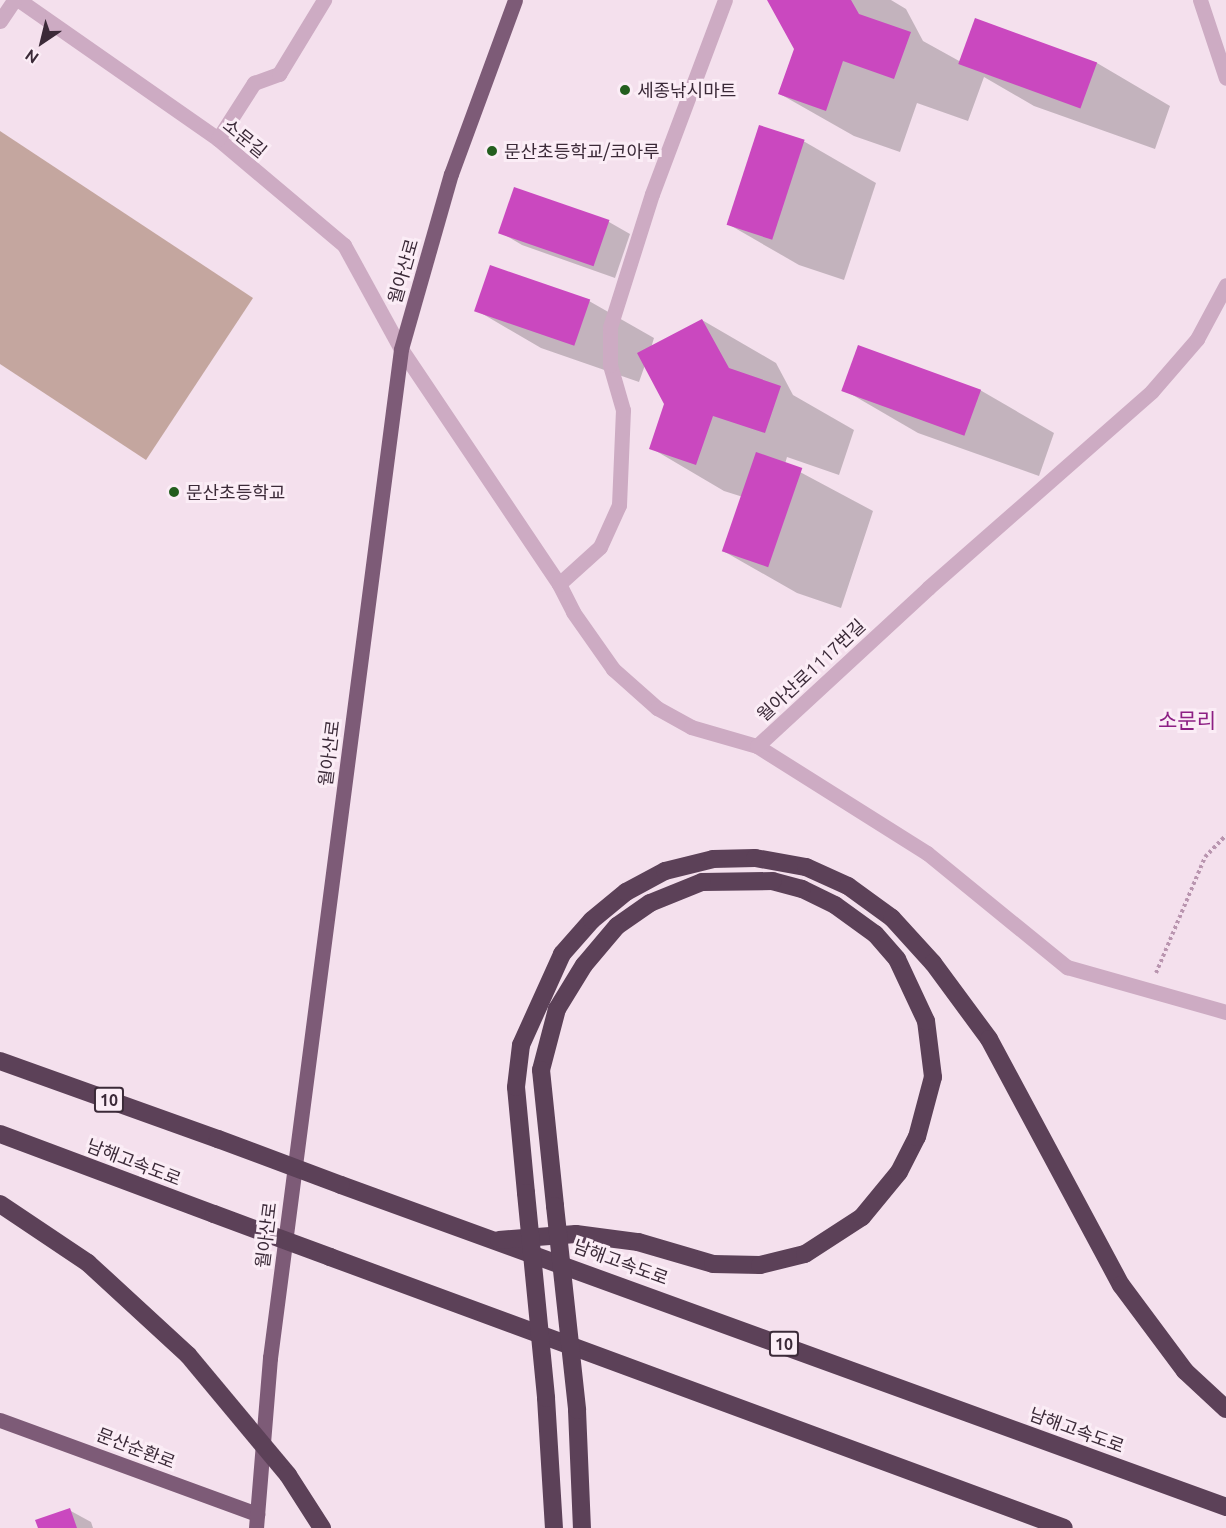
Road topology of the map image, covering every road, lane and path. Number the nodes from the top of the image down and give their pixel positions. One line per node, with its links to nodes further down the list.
1 (14, 0): 7 (street)
2 (19, 0): 9 (street, 소문길)
3 (324, 0): 9 (street)
4 (515, 0): 11 (main road, 월아산로)
5 (725, 0): 12 (street)
6 (1200, 0): 8 (street)
7 (0, 21)
8 (1226, 78)
9 (218, 139): 11 (street, 소문길)
10 (1226, 285): 13 (street, 월아산로1117번길)
11 (401, 349): 12 (street, 월아산로1117번길); 24 (main road, 월아산로)
12 (559, 584): 13 (street, 월아산로1117번길)
13 (757, 746): 15 (street)
14 (1226, 835): 15 (path)
15 (1148, 993): 16 (street)
16 (1226, 1012)
17 (0, 1061): 20 (highway, 남해고속도로 / 10, bridge)
18 (0, 1134): 28 (highway, 남해고속도로, bridge)
19 (0, 1204): 25 (highway, bridge)
20 (499, 1240): 23 (highway, 남해고속도로 / 10); 27 (highway, bridge)
21 (1226, 1409): 26 (highway, bridge)
22 (0, 1420): 24 (main road, 문산순환로)
23 (1226, 1506)
24 (256, 1521)
25 (322, 1528)
26 (554, 1528)
27 (582, 1528)
28 (1064, 1528)

